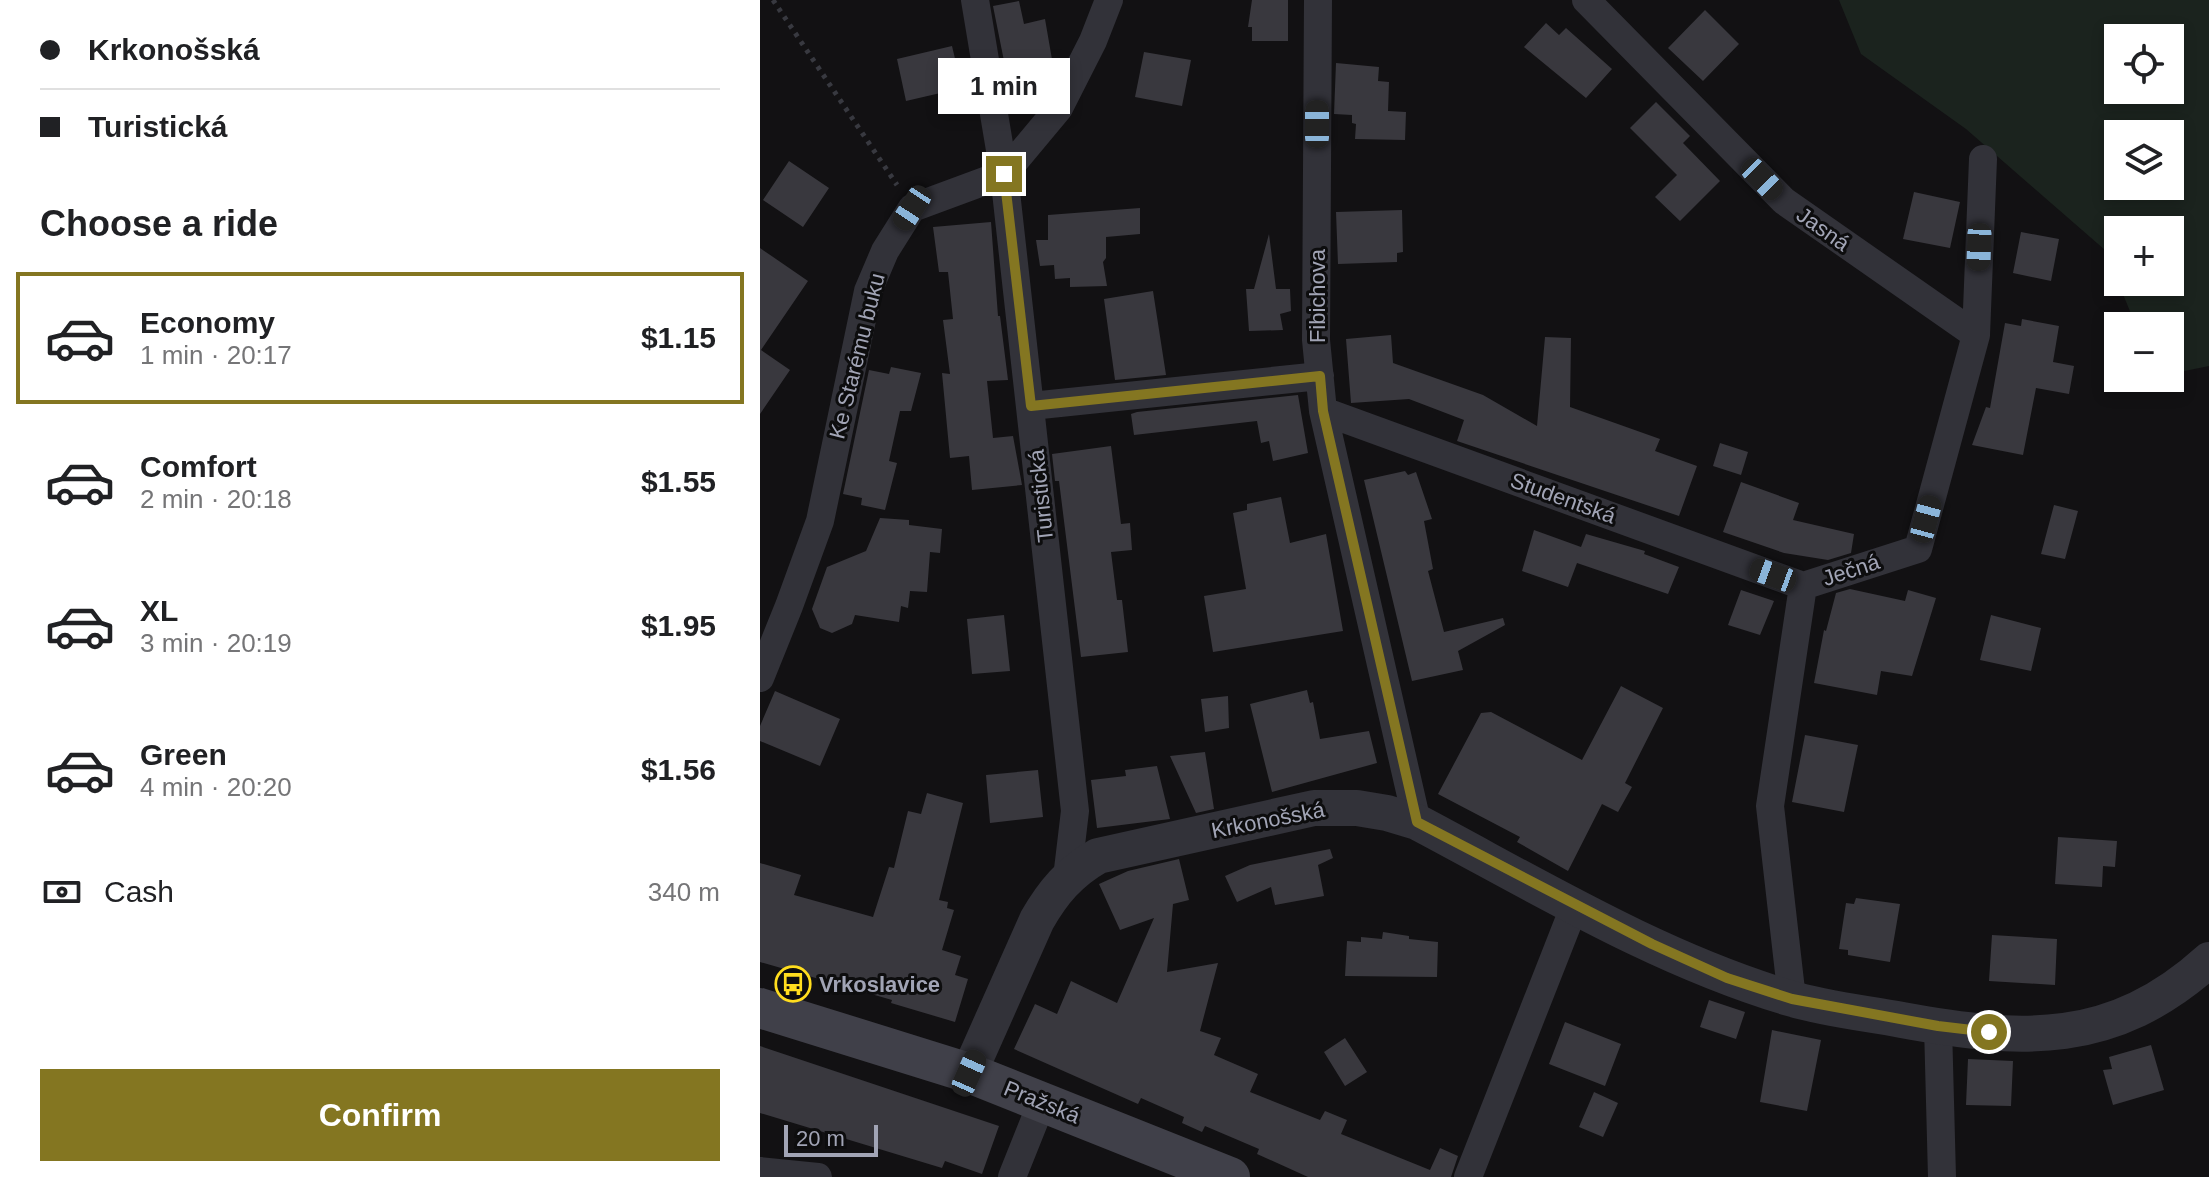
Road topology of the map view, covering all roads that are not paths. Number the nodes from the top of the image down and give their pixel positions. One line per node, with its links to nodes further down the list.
1 (975, 0): 6 (street)
2 (1109, 0): 6 (street)
3 (1318, 0): 8 (street, Fibichova)
4 (1586, 0): 7 (street, Jasná)
5 (1983, 159): 7 (street, Ječná)
6 (1004, 174): 9 (street, Turistická); 12 (street, Ke Starému buku)
7 (1976, 335): 11 (street, Ječná)
8 (1320, 376): 9 (street); 10 (street, Fibichova)
9 (1031, 406): 14 (street, Turistická)
10 (1323, 411): 11 (street, Studentská); 13 (street, Fibichova)
11 (1803, 586): 17 (street, Ječná)
12 (760, 678)
13 (1417, 822): 14 (street, Krkonošská); 15 (street, Krkonošská)
14 (1067, 878): 20 (street, Krkonošská)
15 (1575, 905): 17 (street, Krkonošská); 26 (street)
16 (2209, 960): 19 (street, Krkonošská)
17 (1792, 999): 19 (street, Krkonošská)
18 (760, 1008): 20 (main road, Pražská)
19 (1938, 1026): 27 (street)
20 (969, 1073): 21 (main road, Pražská)
21 (1042, 1102): 24 (street); 25 (main road, Pražská)
22 (760, 1171): 23 (street)
23 (818, 1177)
24 (1012, 1177)
25 (1230, 1177)
26 (1468, 1177)
27 (1942, 1177)

